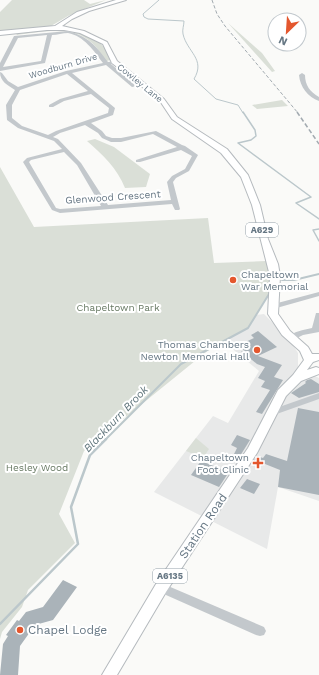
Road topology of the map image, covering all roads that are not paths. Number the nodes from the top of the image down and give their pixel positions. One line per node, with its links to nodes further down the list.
1 (118, 0): 2 (main road)
2 (123, 0): 3 (main road)
3 (110, 2): 4 (main road)
4 (67, 21): 5 (main road); 6 (main road)
5 (56, 28): 6 (main road, Cowley Lane / A629); 7 (main road, Cowley Lane / A629)
6 (64, 28): 9 (main road, Cowley Lane / A629)
7 (0, 33)
8 (50, 33): 9 (street); 10 (street); 10 (street)
9 (110, 63): 11 (street, Woodburn Drive); 14 (street); 26 (main road, Cowley Lane / A629)
10 (0, 68)
11 (68, 72): 15 (street, Woodburn Drive); 16 (street)
12 (0, 74): 15 (street)
13 (302, 75): 17 (street)
14 (134, 86)
15 (18, 89): 20 (street)
16 (92, 92): 18 (street); 19 (street)
17 (319, 99)
18 (51, 106)
19 (87, 123): 20 (street); 21 (street, Glenwood Crescent)
20 (49, 137): 22 (street)
21 (183, 147): 23 (street); 24 (street, Glenwood Crescent)
22 (66, 150): 24 (street); 24 (street, Glenwood Crescent)
23 (138, 161)
24 (106, 208)
25 (319, 294): 26 (street)
26 (273, 307): 28 (main road, Cowley Lane / A629)
27 (319, 315): 28 (street)
28 (291, 338): 29 (main road, Cowley Lane / A629)
29 (304, 349): 30 (main road, Cowley Lane / A629); 31 (main road, Cowley Lane / A629)
30 (319, 356): 31 (main road)
31 (308, 362): 32 (main road, A6135); 33 (main road, Station Road / A6135)
32 (318, 372): 33 (main road, Station Road / A6135)
33 (297, 378): 35 (main road, Station Road / A6135)
34 (319, 396): 35 (street)
35 (271, 413): 36 (main road, Station Road / A6135)
36 (161, 588): 37 (street); 38 (main road, Station Road / A6135)
37 (260, 631)
38 (108, 675)

